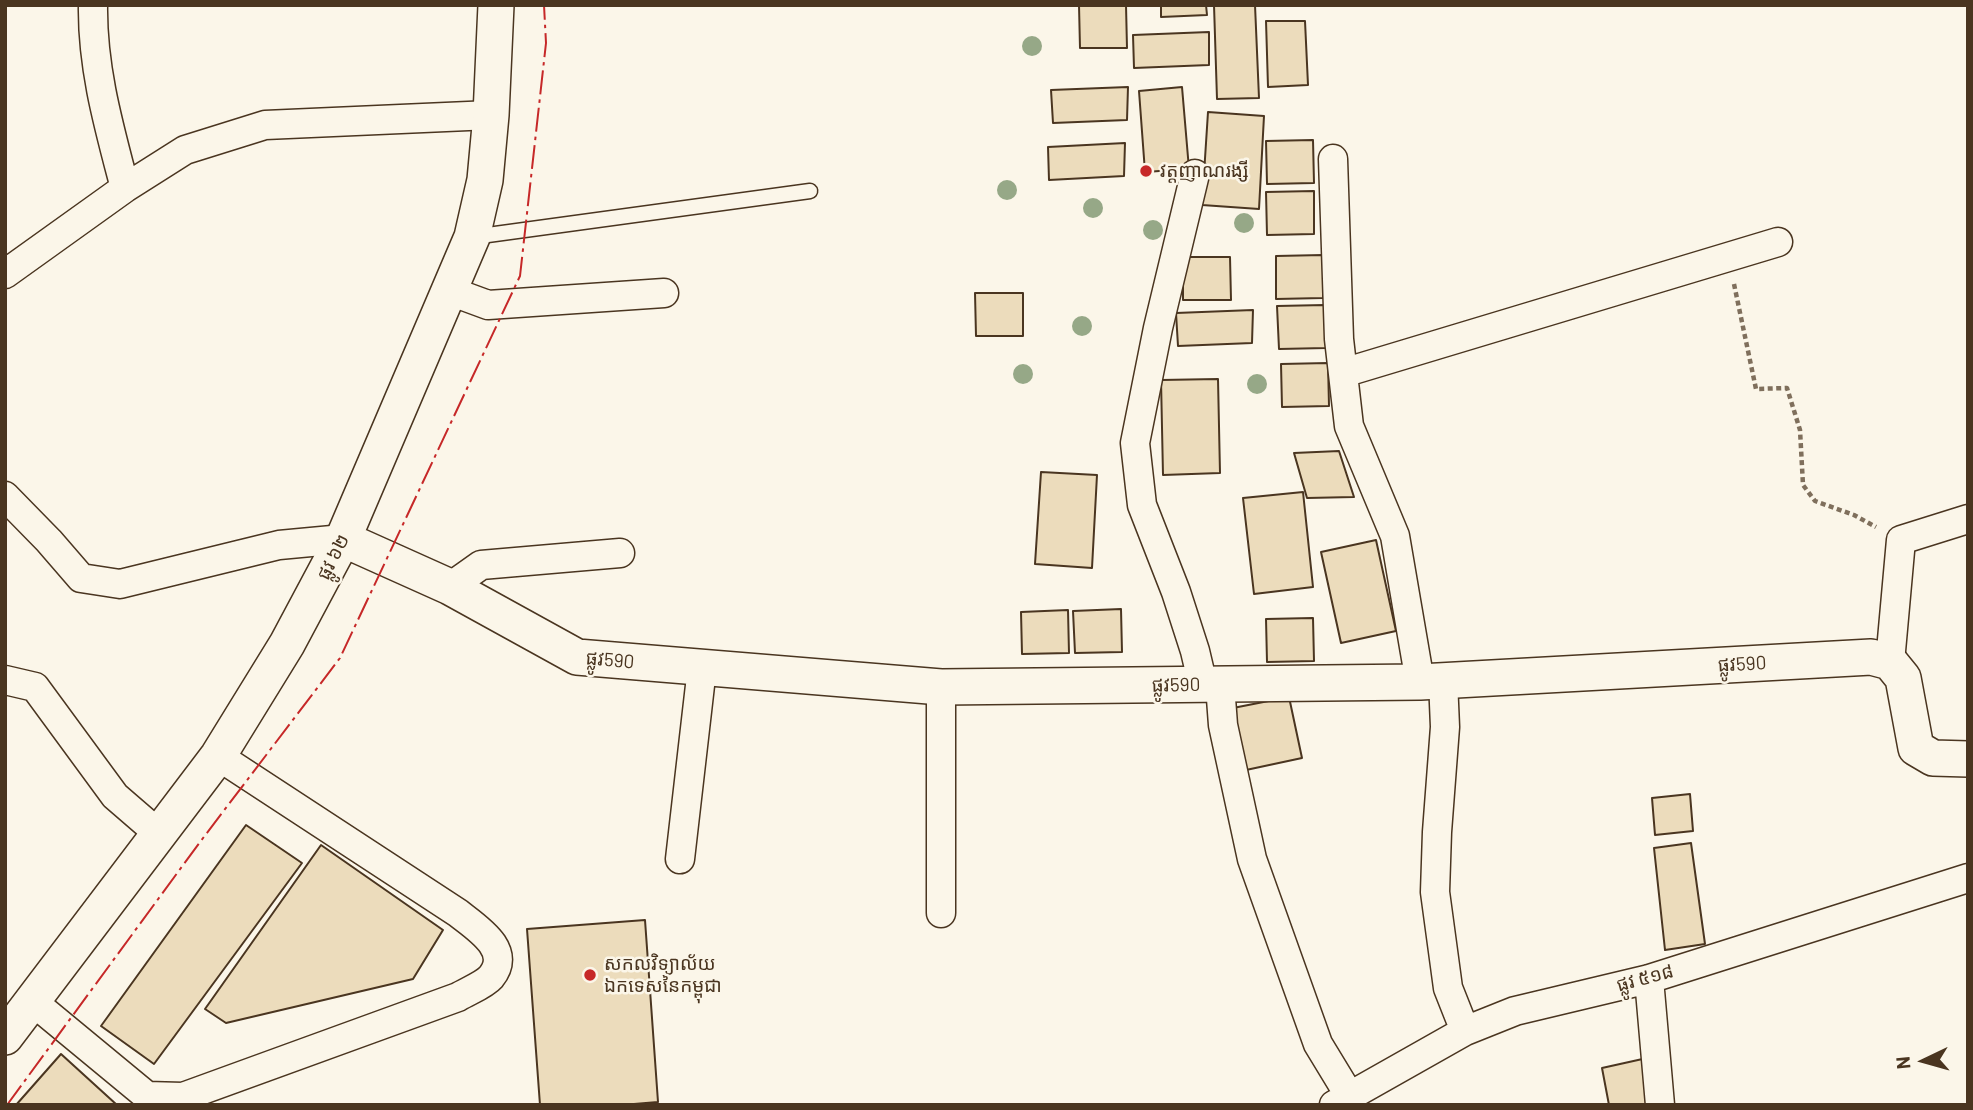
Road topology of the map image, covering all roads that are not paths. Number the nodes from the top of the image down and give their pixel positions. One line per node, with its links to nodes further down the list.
1 (93, 5): 6 (street)
2 (496, 5): 3 (street, ផ្លូវ ៦២)
3 (491, 115): 6 (street); 8 (street, ផ្លូវ ៦២)
4 (1333, 159): 13 (street)
5 (1195, 174): 23 (street)
6 (125, 188): 10 (street)
7 (810, 191): 8 (lane)
8 (472, 237): 11 (street, ផ្លូវ ៦២)
9 (1778, 242): 13 (street)
10 (5, 274)
11 (450, 291): 12 (street); 16 (street, ផ្លូវ ៦២)
12 (664, 292)
13 (1343, 373): 22 (street)
14 (5, 496): 16 (street)
15 (1968, 519): 19 (street)
16 (343, 539): 18 (street, ផ្លូវ590); 25 (street, ផ្លូវ ៦២)
17 (620, 553): 18 (street)
18 (450, 587): 20 (street, ផ្លូវ590)
19 (1890, 663): 22 (street, ផ្លូវ590); 26 (street)
20 (702, 668): 24 (street, ផ្លូវ590); 28 (street)
21 (5, 680): 27 (street)
22 (1432, 681): 23 (street, ផ្លូវ590); 33 (street)
23 (1211, 685): 24 (street, ផ្លូវ590); 35 (street)
24 (941, 687): 30 (street)
25 (218, 755): 27 (street, ផ្លូវ ៦២); 32 (street)
26 (1968, 760)
27 (159, 834): 32 (street, ផ្លូវ ៦២)
28 (680, 859)
29 (1968, 878): 31 (street, ផ្លូវ ៥១៨)
30 (941, 913)
31 (1649, 979): 33 (street, ផ្លូវ ៥១៨); 36 (street)
32 (33, 1001): 34 (street, ផ្លូវ ៦២)
33 (1465, 1031): 35 (street, ផ្លូវ ៥១៨)
34 (5, 1037)
35 (1341, 1100)
36 (1660, 1105)

